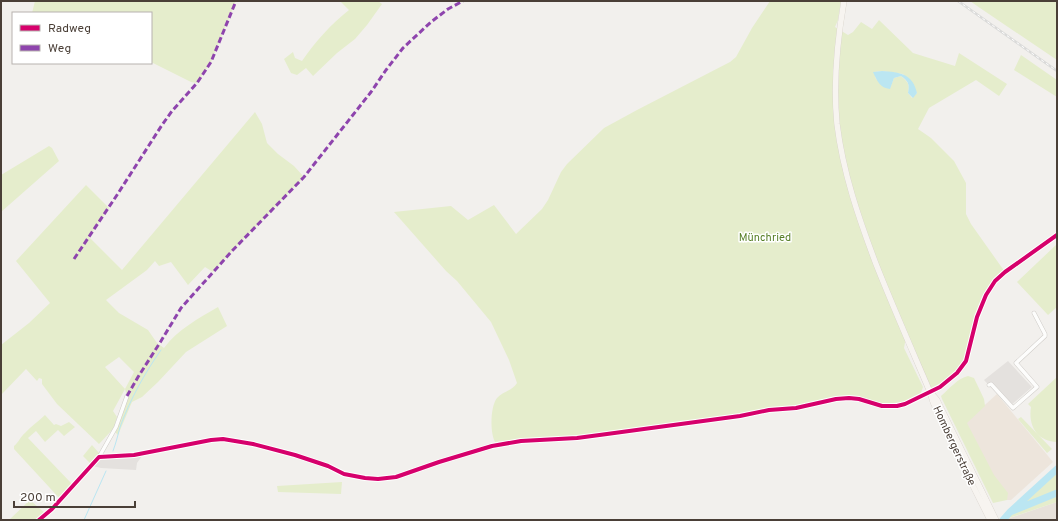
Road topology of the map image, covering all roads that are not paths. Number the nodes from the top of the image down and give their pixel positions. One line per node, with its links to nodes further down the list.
1 (844, 1): 5 (main road, Hombergerstraße)
2 (1057, 235): 5 (street)
3 (1034, 313): 4 (street)
4 (989, 385)
5 (930, 392): 7 (street); 8 (main road, Hombergerstraße)
6 (127, 396): 7 (street)
7 (101, 456): 9 (street)
8 (990, 516): 10 (main road, Hombergerstraße)
9 (39, 520)
10 (996, 520)

